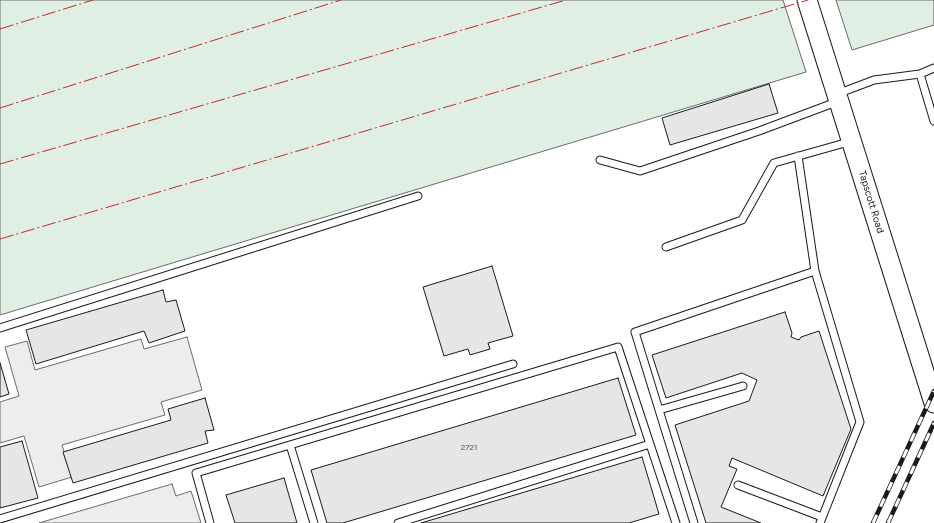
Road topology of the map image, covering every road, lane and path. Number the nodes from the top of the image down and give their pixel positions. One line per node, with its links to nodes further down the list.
1 (807, 0): 4 (street, Tapscott Road)
2 (934, 68): 3 (lane)
3 (920, 74): 4 (lane); 5 (lane)
4 (838, 98): 6 (street, Tapscott Road); 8 (lane)
5 (934, 121)
6 (852, 141): 7 (lane); 15 (street, Tapscott Road)
7 (798, 156): 10 (lane); 11 (lane)
8 (600, 160)
9 (418, 196): 12 (lane)
10 (666, 247)
11 (815, 271): 16 (lane); 21 (lane)
12 (0, 328)
13 (513, 364): 20 (lane)
14 (743, 386): 16 (lane)
15 (934, 403)
16 (659, 410): 26 (lane)
17 (650, 444): 18 (lane); 24 (lane); 25 (lane)
18 (290, 445): 22 (lane); 23 (lane)
19 (738, 485): 21 (lane)
20 (0, 519)
21 (821, 520)
22 (210, 523)
23 (314, 523)
24 (398, 523)
25 (676, 523)
26 (694, 523)

